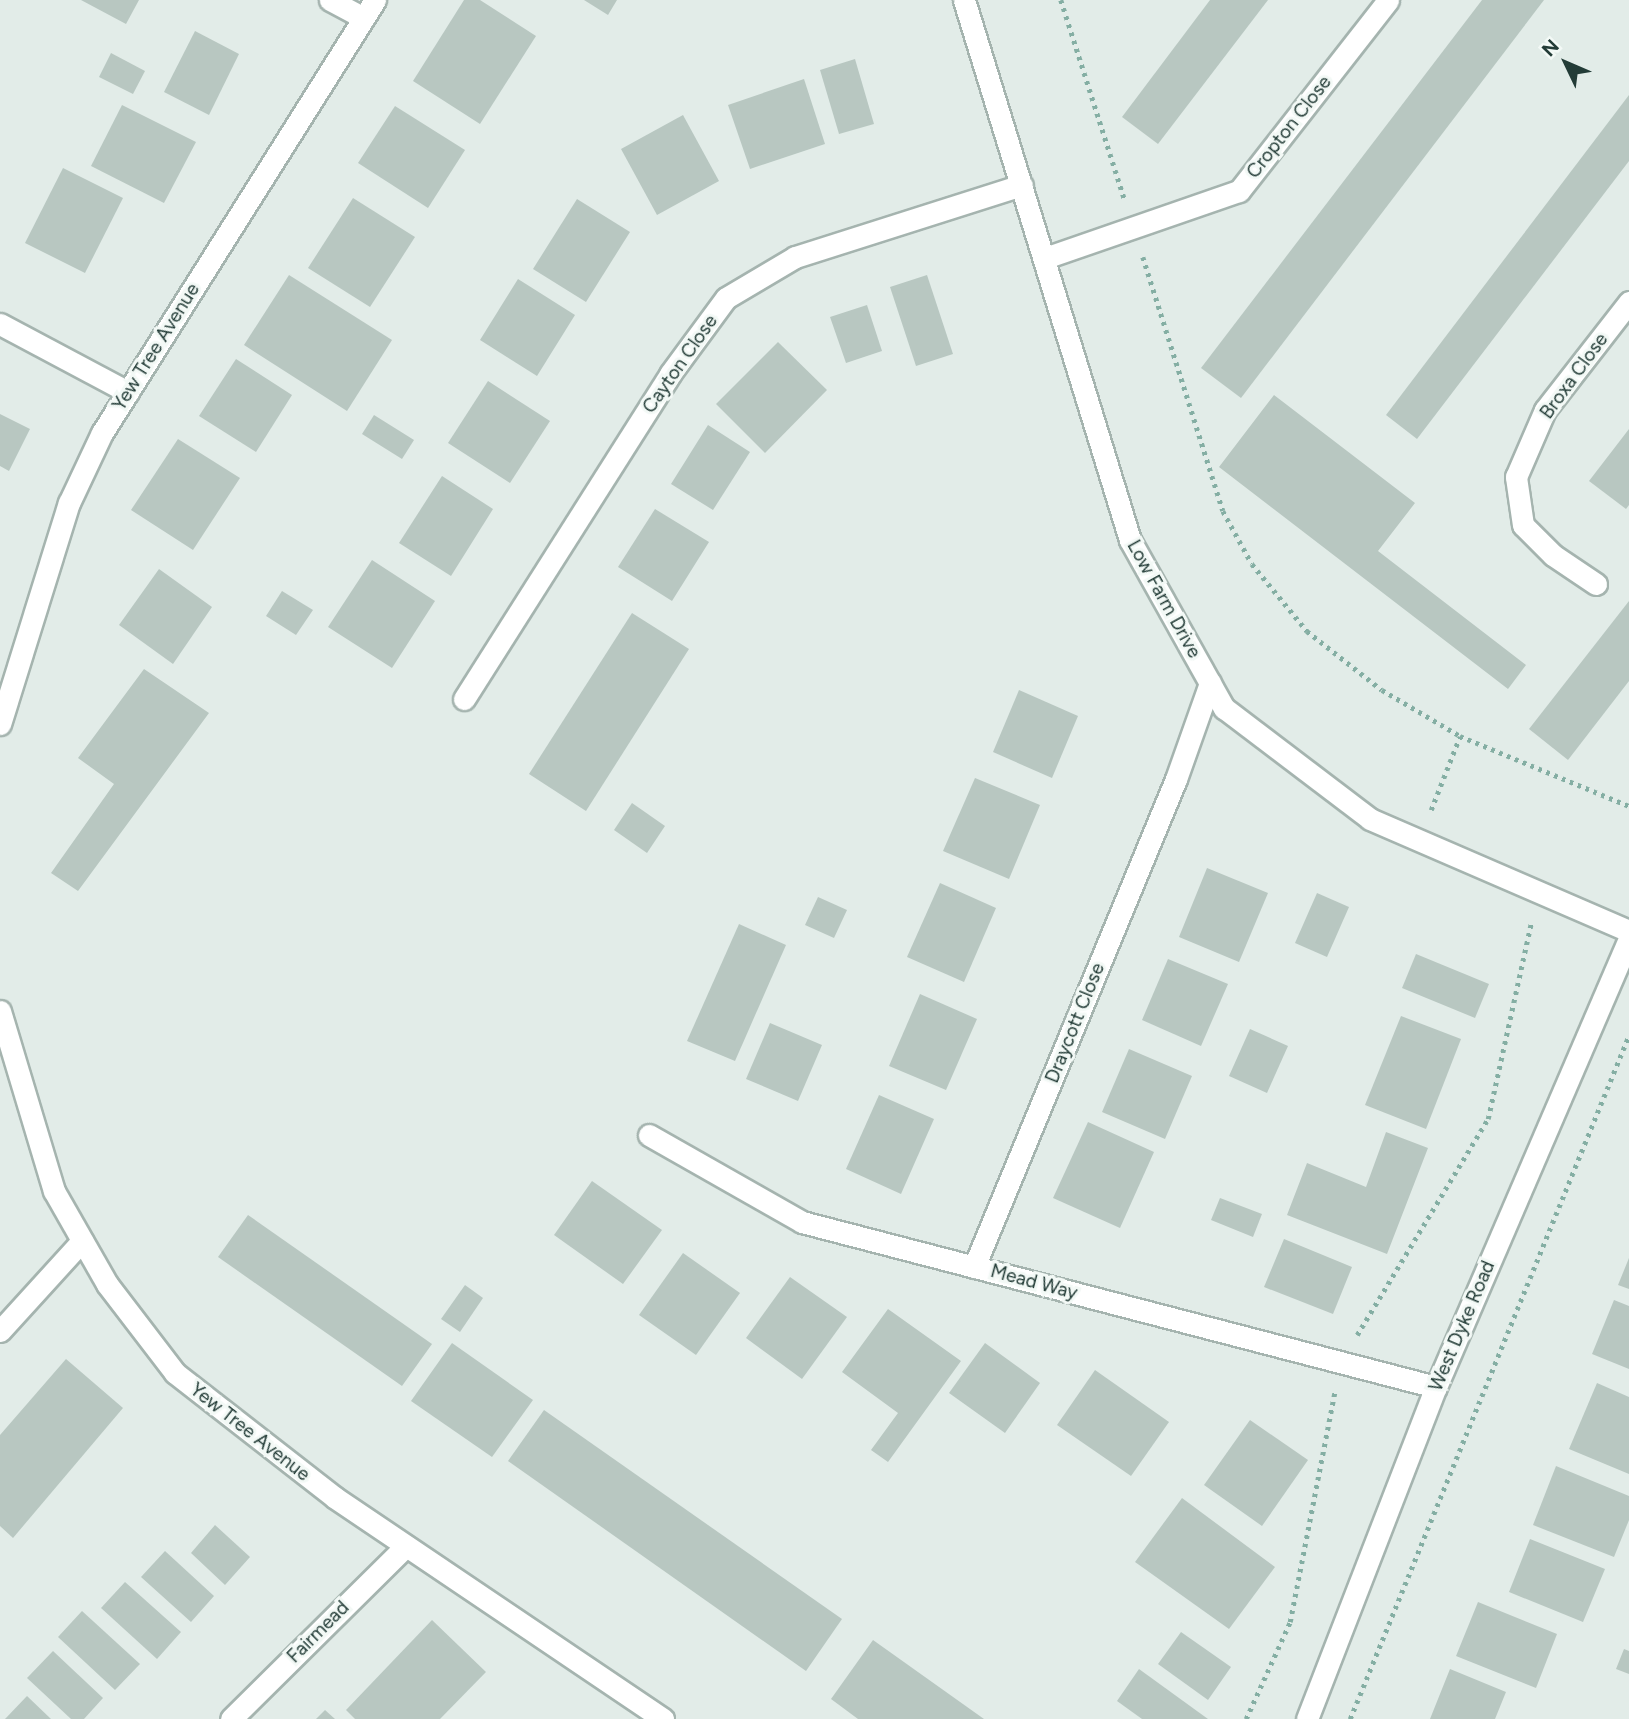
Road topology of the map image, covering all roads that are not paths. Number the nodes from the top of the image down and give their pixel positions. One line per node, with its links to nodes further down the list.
1 (330, 0): 5 (street)
2 (375, 0): 5 (street, Yew Tree Avenue)
3 (964, 0): 6 (street, Low Farm Drive)
4 (1388, 0): 7 (street, Cropton Close)
5 (364, 18): 10 (street, Yew Tree Avenue)
6 (1023, 185): 7 (street, Low Farm Drive); 13 (street, Cayton Close)
7 (1045, 258): 12 (street, Low Farm Drive)
8 (1629, 302): 11 (street, Broxa Close)
9 (0, 324): 10 (street)
10 (128, 392): 14 (street, Yew Tree Avenue)
11 (1597, 584)
12 (1210, 683): 15 (street, Low Farm Drive); 20 (street, Draycott Close)
13 (464, 699)
14 (0, 724)
15 (1629, 931)
16 (1629, 938): 22 (street, West Dyke Road)
17 (0, 1011): 19 (street, Yew Tree Avenue)
18 (649, 1135): 20 (street, Mead Way)
19 (82, 1241): 21 (street); 23 (street, Yew Tree Avenue)
20 (975, 1267): 22 (street, Mead Way)
21 (0, 1331)
22 (1436, 1387): 26 (street, West Dyke Road)
23 (406, 1546): 24 (street, Fairmead); 25 (street, Yew Tree Avenue)
24 (231, 1719)
25 (663, 1719)
26 (1307, 1719)

